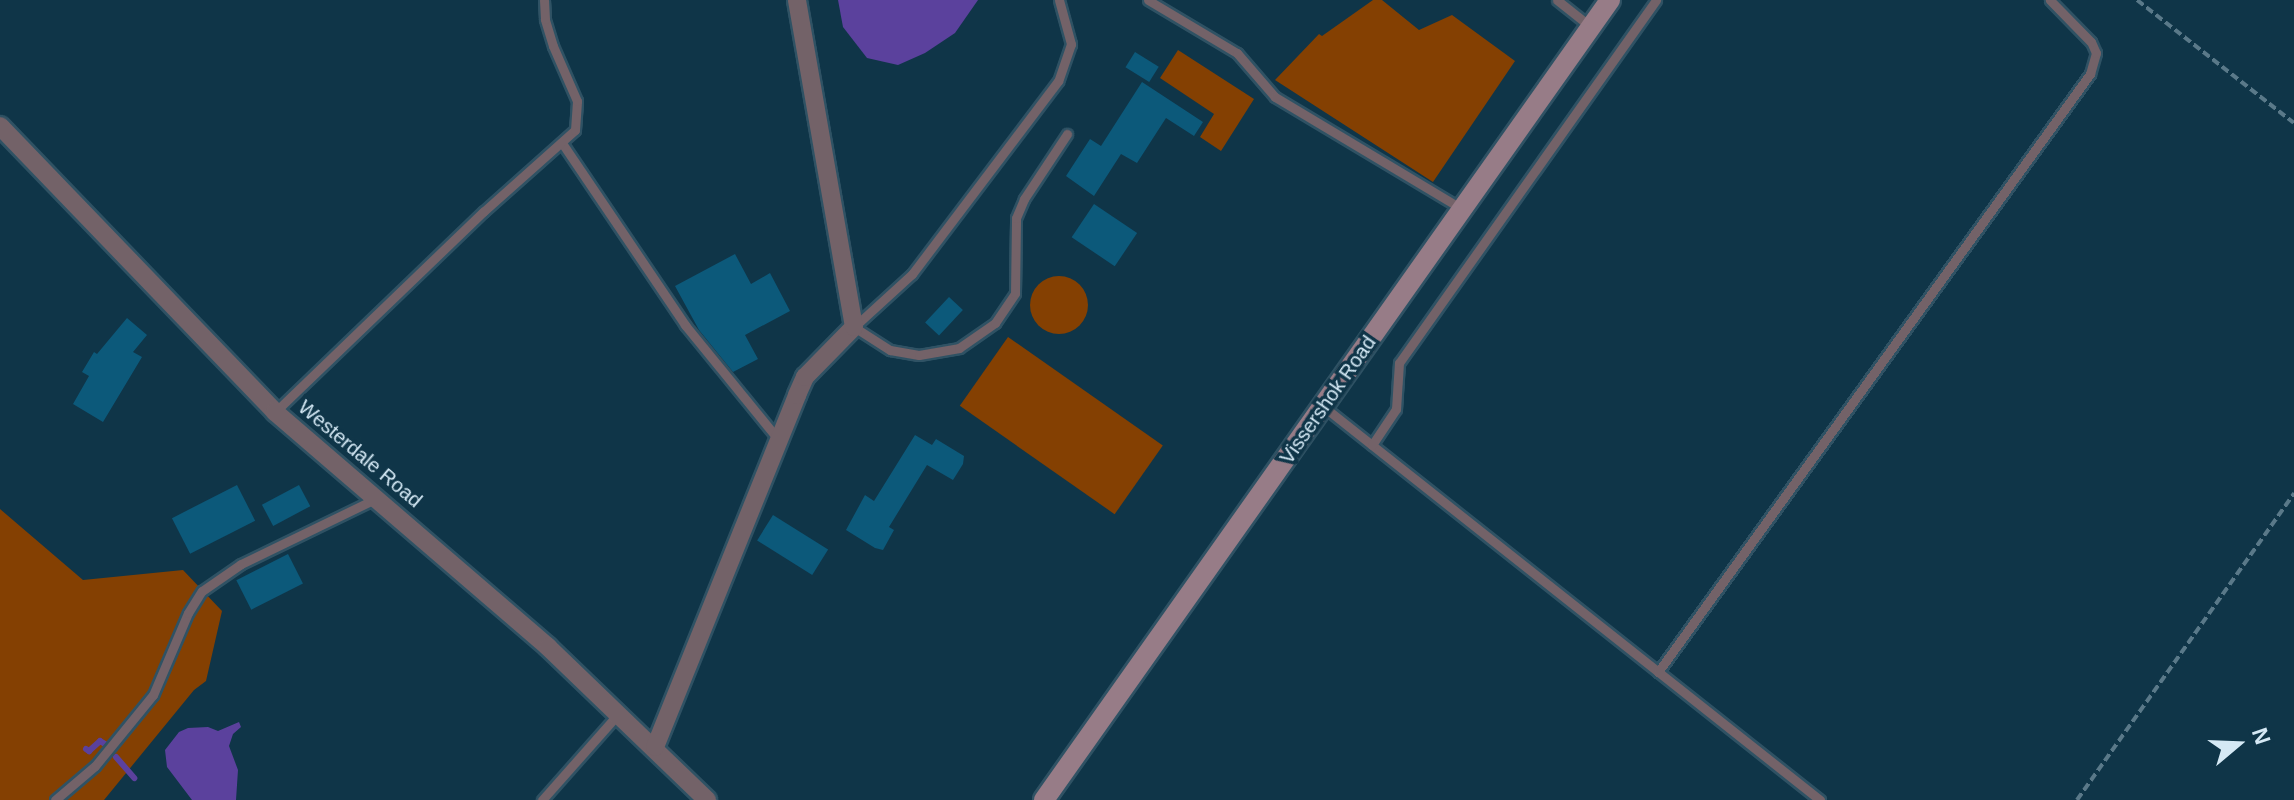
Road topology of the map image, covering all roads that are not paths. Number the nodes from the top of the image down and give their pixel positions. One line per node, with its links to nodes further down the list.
1 (544, 0): 12 (lane)
2 (797, 0): 14 (street)
3 (1059, 0): 14 (lane)
4 (1557, 0): 9 (lane)
5 (1610, 0): 9 (main road, Vissershok Road)
6 (1656, 0): 18 (lane)
7 (2050, 0): 20 (lane)
8 (1151, 1): 13 (lane)
9 (1591, 27): 13 (main road, Vissershok Road)
10 (0, 126): 16 (street, Westerdale Road)
11 (1067, 134): 14 (lane)
12 (562, 143): 16 (lane); 17 (lane)
13 (1463, 210): 15 (main road, Vissershok Road)
14 (854, 327): 17 (street)
15 (1324, 407): 18 (lane); 26 (main road, Vissershok Road)
16 (275, 412): 19 (street, Westerdale Road)
17 (777, 438): 22 (street)
18 (1372, 445): 20 (lane)
19 (377, 497): 21 (street, Westerdale Road); 23 (lane)
20 (1658, 672): 27 (lane)
21 (619, 713): 22 (street, Westerdale Road); 24 (lane)
22 (655, 747): 25 (street, Westerdale Road)
23 (55, 800)
24 (542, 800)
25 (707, 800)
26 (1044, 800)
27 (1820, 800)

